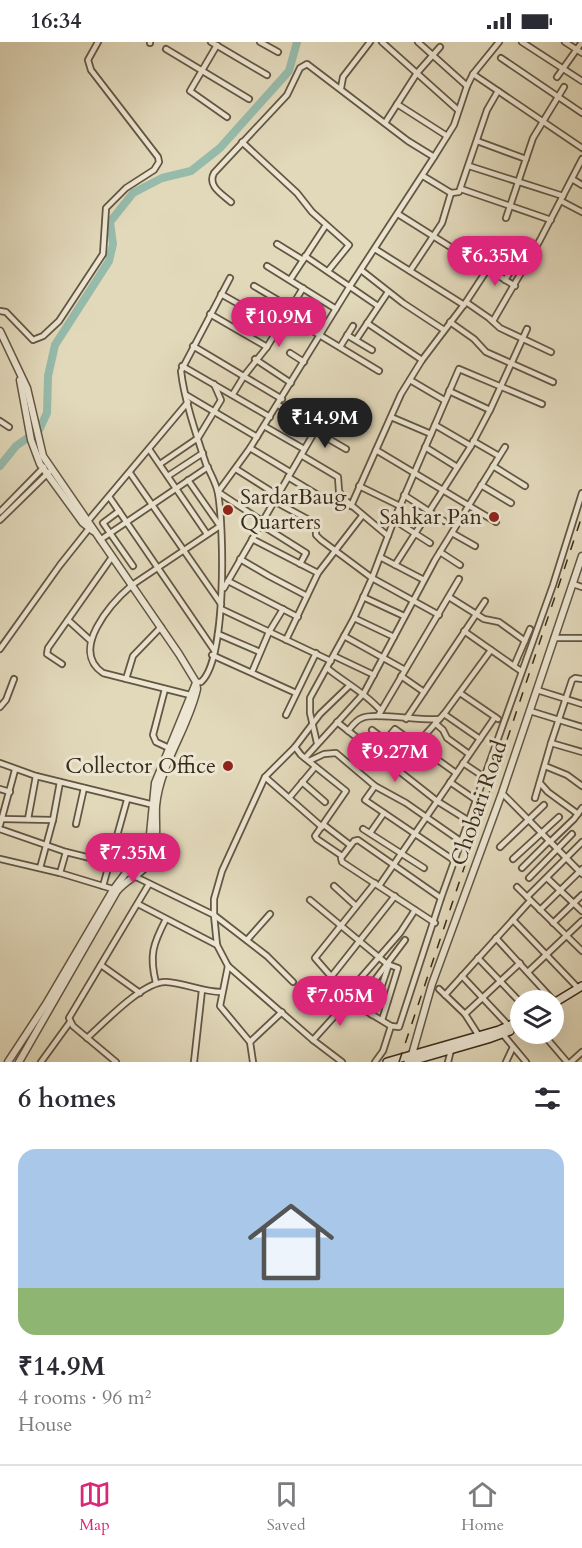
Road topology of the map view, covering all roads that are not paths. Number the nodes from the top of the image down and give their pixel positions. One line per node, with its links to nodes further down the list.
1 (98, 42): 85 (street)
2 (211, 42): 11 (street)
3 (260, 42): 14 (street)
4 (370, 42): 27 (street)
5 (382, 42): 20 (street)
6 (418, 42): 16 (street)
7 (499, 42): 21 (street)
8 (522, 42): 18 (street)
9 (565, 42): 15 (street)
10 (582, 42): 15 (street)
11 (217, 45): 19 (street); 22 (street)
12 (440, 47): 16 (street)
13 (166, 49): 19 (street)
14 (278, 52)
15 (579, 52): 18 (street)
16 (433, 55): 20 (street); 25 (street)
17 (501, 58): 29 (street)
18 (563, 69): 23 (street); 24 (street)
19 (202, 70): 30 (street); 34 (street)
20 (417, 73): 31 (street); 32 (street)
21 (473, 74): 25 (street); 28 (street)
22 (267, 75)
23 (557, 77)
24 (582, 81)
25 (467, 86): 32 (street)
26 (564, 87): 29 (street)
27 (340, 88): 36 (street); 39 (street)
28 (498, 91): 35 (street); 38 (street)
29 (558, 97): 33 (street); 35 (street)
30 (249, 99)
31 (397, 104): 36 (street); 37 (street)
32 (459, 110): 37 (street)
33 (582, 113)
34 (227, 117)
35 (542, 122): 40 (street); 42 (street)
36 (385, 123): 41 (street)
37 (447, 136): 41 (street)
38 (477, 141): 42 (street); 44 (street)
39 (242, 142): 52 (street); 58 (street)
40 (582, 148)
41 (434, 158): 45 (street)
42 (526, 159): 47 (street)
43 (582, 159): 46 (street)
44 (469, 166): 47 (street); 49 (street)
45 (423, 176): 50 (street); 55 (street)
46 (572, 179): 48 (street); 51 (street)
47 (518, 183): 51 (street); 53 (street)
48 (582, 184)
49 (461, 189): 50 (street); 53 (street)
50 (452, 193): 59 (street)
51 (562, 199): 54 (street); 57 (street)
52 (231, 202)
53 (510, 206): 56 (street); 57 (street)
54 (582, 212)
55 (398, 214): 59 (street); 62 (street)
56 (506, 218)
57 (551, 220): 77 (street)
58 (326, 225): 64 (street); 70 (street)
59 (433, 236): 66 (street); 71 (street)
60 (277, 244): 64 (street)
61 (485, 247): 66 (street)
62 (375, 249): 68 (street); 71 (street)
63 (498, 253): 69 (street)
64 (304, 258): 70 (street); 73 (street)
65 (517, 261): 74 (street)
66 (474, 263): 69 (street)
67 (267, 266): 73 (street)
68 (361, 270): 76 (street); 79 (street)
69 (487, 270): 74 (street); 81 (street)
70 (328, 271): 76 (street)
71 (410, 271): 81 (street)
72 (230, 278): 80 (street)
73 (290, 280): 78 (street)
74 (505, 280): 77 (street)
75 (254, 286): 83 (street)
76 (350, 286): 82 (street); 84 (street)
77 (514, 286): 87 (street)
78 (303, 288): 83 (street); 84 (street)
79 (388, 292): 82 (street); 94 (street)
80 (221, 294): 86 (street); 92 (street)
81 (465, 303): 87 (street); 89 (street)
82 (378, 306): 90 (street)
83 (291, 308): 92 (street)
84 (336, 309): 96 (street)
85 (0, 311)
86 (210, 314): 101 (street); 102 (street)
87 (493, 321): 99 (street)
88 (298, 322): 96 (street)
89 (450, 322): 94 (street); 110 (street)
90 (367, 323): 100 (street); 108 (street)
91 (353, 326): 97 (street)
92 (279, 327): 102 (street)
93 (527, 329): 99 (street)
94 (444, 330): 108 (street)
95 (0, 331): 122 (street)
96 (320, 335): 103 (street); 109 (street)
97 (347, 335): 100 (street); 103 (street)
98 (0, 339): 122 (street)
99 (523, 339): 105 (street); 110 (street)
100 (356, 340): 104 (street)
101 (193, 346): 111 (street); 113 (street)
102 (267, 347): 107 (street)
103 (340, 347): 112 (street)
104 (372, 350)
105 (551, 352)
106 (290, 353): 109 (street)
107 (255, 359): 113 (street); 116 (street)
108 (422, 360): 114 (street)
109 (304, 362): 116 (street)
110 (512, 362): 115 (street); 118 (street)
111 (183, 366): 117 (street); 121 (street)
112 (379, 371)
113 (244, 376): 120 (street); 123 (street)
114 (410, 380): 124 (street); 131 (street)
115 (553, 382)
116 (291, 383): 123 (street)
117 (214, 384): 120 (street); 129 (street)
118 (501, 386): 119 (street); 126 (street); 128 (street)
119 (449, 391): 124 (street); 128 (street)
120 (233, 394): 130 (street)
121 (186, 395): 125 (street); 129 (street)
122 (27, 398): 156 (street)
123 (282, 399): 127 (street)
124 (444, 400): 134 (street)
125 (188, 402): 140 (street); 145 (street)
126 (542, 404)
127 (278, 405): 130 (street); 137 (street)
128 (490, 410): 141 (street)
129 (215, 411): 139 (street); 140 (street)
130 (270, 417): 135 (street)
131 (391, 417): 138 (street); 148 (street)
132 (322, 419): 137 (street)
133 (0, 421): 136 (street)
134 (435, 425): 138 (street); 141 (street)
135 (264, 426): 139 (street); 146 (street)
136 (9, 427)
137 (316, 429): 146 (street); 147 (street)
138 (431, 434): 142 (street)
139 (257, 437): 144 (street)
140 (198, 438): 149 (street); 152 (street)
141 (472, 443): 151 (street); 155 (street)
142 (425, 447): 155 (street); 158 (street)
143 (505, 447): 151 (street)
144 (250, 448): 157 (street); 160 (street)
145 (149, 449): 152 (street); 159 (street)
146 (304, 449): 150 (street)
147 (346, 449)
148 (376, 450): 158 (street); 164 (street)
149 (203, 453): 154 (street); 161 (street)
150 (301, 455): 160 (street); 177 (street)
151 (499, 456): 153 (street)
152 (160, 464): 161 (street)
153 (493, 466): 163 (street); 165 (street)
154 (208, 467): 162 (street); 168 (street)
155 (458, 467): 167 (street)
156 (47, 469): 181 (street); 183 (street); 190 (street)
157 (236, 470): 168 (street); 172 (street)
158 (414, 472): 167 (street); 170 (street)
159 (130, 473): 171 (street); 176 (street)
160 (289, 475): 172 (street); 173 (street)
161 (168, 476): 166 (street)
162 (188, 480): 166 (street); 189 (street)
163 (481, 485): 174 (street); 175 (street)
164 (360, 486): 177 (street); 178 (street)
165 (525, 486)
166 (176, 489): 176 (street); 194 (street)
167 (443, 490): 175 (street); 180 (street)
168 (218, 492): 187 (street); 189 (street)
169 (582, 494): 257 (street)
170 (404, 495): 178 (street); 180 (street)
171 (110, 498): 179 (street); 190 (street)
172 (276, 498): 187 (street); 200 (street)
173 (326, 500)
174 (511, 503)
175 (469, 505): 188 (street); 192 (street)
176 (151, 506): 186 (street); 201 (street)
177 (351, 506): 182 (street)
178 (400, 506): 184 (street)
179 (119, 511): 186 (street); 193 (street)
180 (429, 512): 185 (street); 191 (street)
181 (0, 513)
182 (362, 516): 195 (street); 200 (street)
183 (0, 520)
184 (394, 520): 191 (street); 195 (street)
185 (444, 521)
186 (127, 522): 193 (street); 211 (street)
187 (261, 522): 196 (street); 207 (street)
188 (496, 522)
189 (220, 526): 194 (street); 220 (street)
190 (90, 527): 197 (street); 246 (street)
191 (415, 533): 198 (street); 208 (street)
192 (452, 533): 199 (street); 202 (street)
193 (110, 534): 197 (street); 210 (street)
194 (207, 534): 201 (street)
195 (388, 536): 205 (street)
196 (252, 539): 206 (street); 207 (street)
197 (100, 540): 204 (street)
198 (430, 543)
199 (475, 546)
200 (334, 549): 212 (street); 213 (street)
201 (182, 550): 211 (street); 226 (street)
202 (440, 552): 209 (street); 215 (street)
203 (582, 556): 217 (street, Chobari Road)
204 (112, 557): 218 (street); 233 (street)
205 (380, 557): 208 (street); 213 (street)
206 (240, 559): 216 (street); 221 (street)
207 (300, 564): 212 (street)
208 (395, 565): 215 (street)
209 (460, 565)
210 (133, 566)
211 (158, 568): 218 (street); 249 (street)
212 (318, 573): 221 (street)
213 (372, 578): 222 (street); 224 (street)
214 (459, 579): 223 (street)
215 (424, 580): 224 (street)
216 (228, 581): 220 (street); 227 (street)
217 (573, 584): 219 (street); 241 (street, Chobari Road)
218 (132, 585): 234 (street); 244 (street)
219 (582, 587)
220 (222, 591): 226 (street)
221 (307, 596): 231 (street)
222 (363, 597): 230 (street); 232 (street)
223 (449, 597): 228 (street); 229 (street)
224 (413, 600): 229 (street); 230 (street)
225 (485, 601): 228 (street)
226 (221, 607): 237 (street); 238 (street)
227 (283, 609): 231 (street); 237 (street)
228 (476, 614): 236 (street); 245 (street)
229 (439, 615): 256 (street)
230 (404, 616): 240 (street)
231 (298, 617): 243 (street)
232 (354, 618): 239 (street); 240 (street)
233 (68, 620): 244 (street); 253 (street)
234 (161, 627): 263 (street); 264 (street)
235 (530, 629): 245 (street)
236 (464, 631): 247 (street); 268 (street)
237 (270, 632): 243 (street); 248 (street)
238 (218, 634): 248 (street); 249 (street)
239 (344, 636): 251 (street); 252 (street)
240 (393, 637): 251 (street)
241 (554, 638): 242 (street); 267 (street, Chobari Road)
242 (582, 638)
243 (286, 640): 250 (street)
244 (91, 641): 263 (street)
245 (525, 641): 254 (street)
246 (0, 649)
247 (490, 650): 254 (street); 271 (street)
248 (260, 652): 258 (street)
249 (213, 653): 258 (street); 264 (street)
250 (315, 653): 252 (street); 269 (street)
251 (383, 657): 256 (street); 259 (street)
252 (332, 658): 255 (street); 259 (street)
253 (62, 664)
254 (514, 666): 257 (street)
255 (327, 668): 265 (street); 288 (street)
256 (405, 670): 260 (street)
257 (521, 671): 287 (street)
258 (252, 672): 269 (street)
259 (374, 675): 270 (street)
260 (401, 676): 268 (street); 276 (street)
261 (14, 679): 275 (street)
262 (582, 679): 273 (street)
263 (126, 680): 266 (street)
264 (196, 682): 272 (street); 329 (street)
265 (349, 686): 270 (street); 288 (street)
266 (165, 689): 272 (street); 298 (street)
267 (537, 690): 273 (street); 277 (street, Chobari Road)
268 (424, 692): 283 (street)
269 (296, 693): 279 (street)
270 (364, 693): 276 (street); 286 (street)
271 (460, 693): 278 (street); 282 (street)
272 (190, 695): 298 (street)
273 (566, 699): 274 (street); 285 (street)
274 (582, 704)
275 (0, 707)
276 (381, 711): 280 (street); 281 (street)
277 (530, 711): 285 (street); 322 (street, Chobari Road)
278 (444, 714): 284 (street); 292 (street)
279 (286, 715)
280 (378, 716): 281 (street); 291 (street)
281 (385, 717): 283 (street)
282 (495, 717): 287 (street); 292 (street)
283 (406, 719): 284 (street)
284 (437, 721): 296 (street); 301 (street)
285 (559, 721): 289 (street); 295 (street)
286 (338, 722): 291 (street); 294 (street)
287 (502, 722): 312 (street)
288 (313, 723): 294 (street); 297 (street)
289 (582, 727)
290 (372, 730): 293 (street)
291 (348, 731): 300 (street)
292 (480, 739): 301 (street)
293 (385, 740): 296 (street); 300 (street)
294 (318, 743): 302 (street)
295 (551, 743): 299 (street); 305 (street)
296 (416, 744): 307 (street); 309 (street)
297 (295, 747): 302 (street); 311 (street)
298 (169, 748): 329 (street)
299 (582, 752)
300 (375, 753): 307 (street)
301 (469, 754): 304 (street)
302 (307, 760): 306 (street); 317 (street)
303 (0, 763): 308 (street)
304 (463, 763): 309 (street); 312 (street)
305 (545, 766): 316 (street); 318 (street)
306 (315, 767): 314 (street); 342 (street)
307 (395, 768): 327 (street)
308 (15, 770): 310 (street); 321 (street)
309 (456, 773): 315 (street)
310 (36, 776): 313 (street); 337 (street)
311 (265, 777): 323 (street); 394 (street)
312 (484, 777): 326 (street)
313 (60, 782): 319 (street); 338 (street)
314 (302, 782): 323 (street); 328 (street)
315 (450, 782): 326 (street); 327 (street)
316 (540, 783): 324 (street); 333 (street)
317 (375, 786): 332 (street); 335 (street)
318 (582, 786)
319 (84, 788): 325 (street); 341 (street)
320 (0, 789): 321 (street)
321 (10, 792): 336 (street)
322 (502, 793): 339 (street); 450 (street, Chobari Road)
323 (289, 798): 342 (street)
324 (536, 798)
325 (128, 800): 329 (street); 349 (street)
326 (477, 800): 340 (street)
327 (437, 801): 335 (street); 340 (street)
328 (325, 802)
329 (154, 805): 356 (street)
330 (544, 806): 339 (street)
331 (582, 808): 333 (street)
332 (384, 813): 345 (street); 346 (street)
333 (578, 814): 350 (street)
334 (559, 817): 347 (street)
335 (426, 818): 346 (street); 352 (street)
336 (2, 819): 337 (street); 343 (street)
337 (28, 819): 338 (street)
338 (53, 820): 354 (street)
339 (529, 820): 347 (street); 355 (street)
340 (469, 821): 352 (street)
341 (76, 824)
342 (323, 826): 353 (street); 360 (street)
343 (0, 827): 354 (street)
344 (363, 829): 345 (street)
345 (370, 833): 359 (street)
346 (415, 833): 359 (street); 364 (street)
347 (541, 833): 350 (street); 363 (street)
348 (572, 834): 357 (street)
349 (117, 839): 356 (street); 365 (street)
350 (550, 842): 357 (street); 369 (street)
351 (582, 842): 361 (street)
352 (462, 843): 364 (street)
353 (350, 845): 360 (street); 366 (street)
354 (46, 846): 358 (street); 367 (street)
355 (500, 847)
356 (152, 849): 370 (street)
357 (557, 849): 361 (street); 374 (street)
358 (66, 852): 365 (street); 372 (street)
359 (401, 854): 366 (street); 368 (street)
360 (342, 856): 376 (street)
361 (566, 858): 371 (street); 373 (street)
362 (0, 859): 367 (street)
363 (513, 859)
364 (455, 861): 384 (street)
365 (110, 862): 370 (street); 377 (street)
366 (393, 865): 376 (street); 384 (street)
367 (40, 868): 372 (street)
368 (424, 868)
369 (522, 868)
370 (137, 871): 375 (street); 380 (street)
371 (581, 872): 381 (street)
372 (60, 873): 377 (street)
373 (547, 878): 381 (street); 385 (street)
374 (529, 879)
375 (149, 884): 388 (street); 394 (street)
376 (377, 884): 383 (street); 389 (street)
377 (103, 886): 380 (street)
378 (334, 886): 389 (street)
379 (517, 887): 385 (street)
380 (115, 890): 451 (street); 452 (street)
381 (560, 890): 387 (street); 391 (street)
382 (582, 894): 387 (street)
383 (395, 896): 390 (street); 404 (street)
384 (441, 898): 398 (street)
385 (529, 899): 391 (street); 396 (street)
386 (310, 900): 400 (street)
387 (573, 903): 392 (street); 399 (street)
388 (138, 904): 395 (street); 413 (street)
389 (356, 906): 400 (street)
390 (415, 910): 398 (street); 409 (street)
391 (540, 910): 399 (street)
392 (582, 912)
393 (270, 914): 403 (street)
394 (214, 915): 403 (street); 406 (street)
395 (166, 919): 406 (street); 420 (street)
396 (513, 920): 402 (street); 408 (street)
397 (582, 921): 401 (street)
398 (435, 923): 438 (street)
399 (553, 923): 401 (street)
400 (341, 926): 404 (street); 417 (street)
401 (566, 936): 407 (street); 408 (street)
402 (496, 938): 410 (street); 411 (street)
403 (247, 940): 419 (street)
404 (360, 940): 409 (street); 417 (street)
405 (405, 940): 412 (street)
406 (217, 945): 414 (street)
407 (582, 951)
408 (547, 954): 415 (street); 421 (street)
409 (379, 957): 412 (street); 429 (street)
410 (478, 958): 416 (street); 418 (street)
411 (520, 963): 415 (street); 418 (street)
412 (388, 964): 432 (street); 435 (street); 436 (street)
413 (101, 965): 427 (street); 437 (street)
414 (228, 966): 426 (street); 433 (street)
415 (528, 972): 425 (street)
416 (462, 976): 428 (street); 430 (street)
417 (331, 977): 429 (street)
418 (501, 980): 424 (street); 430 (street)
419 (293, 982)
420 (156, 983): 423 (street); 427 (street)
421 (581, 988): 431 (main road)
422 (439, 989): 428 (street)
423 (202, 990): 426 (street); 455 (street)
424 (510, 990)
425 (543, 990)
426 (221, 992): 445 (street)
427 (140, 993): 443 (street)
428 (445, 995): 434 (street)
429 (348, 997): 432 (street); 444 (street)
430 (483, 997): 434 (street); 439 (street)
431 (564, 997)
432 (356, 1005): 435 (street)
433 (282, 1012): 444 (street); 445 (street)
434 (465, 1014): 442 (street)
435 (372, 1015): 436 (street)
436 (382, 1020): 438 (street)
437 (70, 1022): 443 (street); 453 (street)
438 (391, 1026): 458 (street)
439 (509, 1026): 441 (main road)
440 (510, 1028): 441 (main road)
441 (501, 1032): 442 (main road); 447 (street); 448 (main road)
442 (479, 1036): 450 (main road)
443 (87, 1038): 454 (street)
444 (314, 1040): 457 (street)
445 (250, 1042): 456 (street)
446 (552, 1044): 463 (street)
447 (513, 1047): 461 (street); 462 (street)
448 (451, 1049): 450 (main road); 460 (street)
449 (582, 1052): 463 (street)
450 (410, 1060): 459 (main road)
451 (8, 1062)
452 (19, 1062)
453 (41, 1062)
454 (116, 1062)
455 (194, 1062)
456 (253, 1062)
457 (342, 1062)
458 (375, 1062)
459 (387, 1062)
460 (448, 1062)
461 (506, 1062)
462 (526, 1062)
463 (569, 1062)

